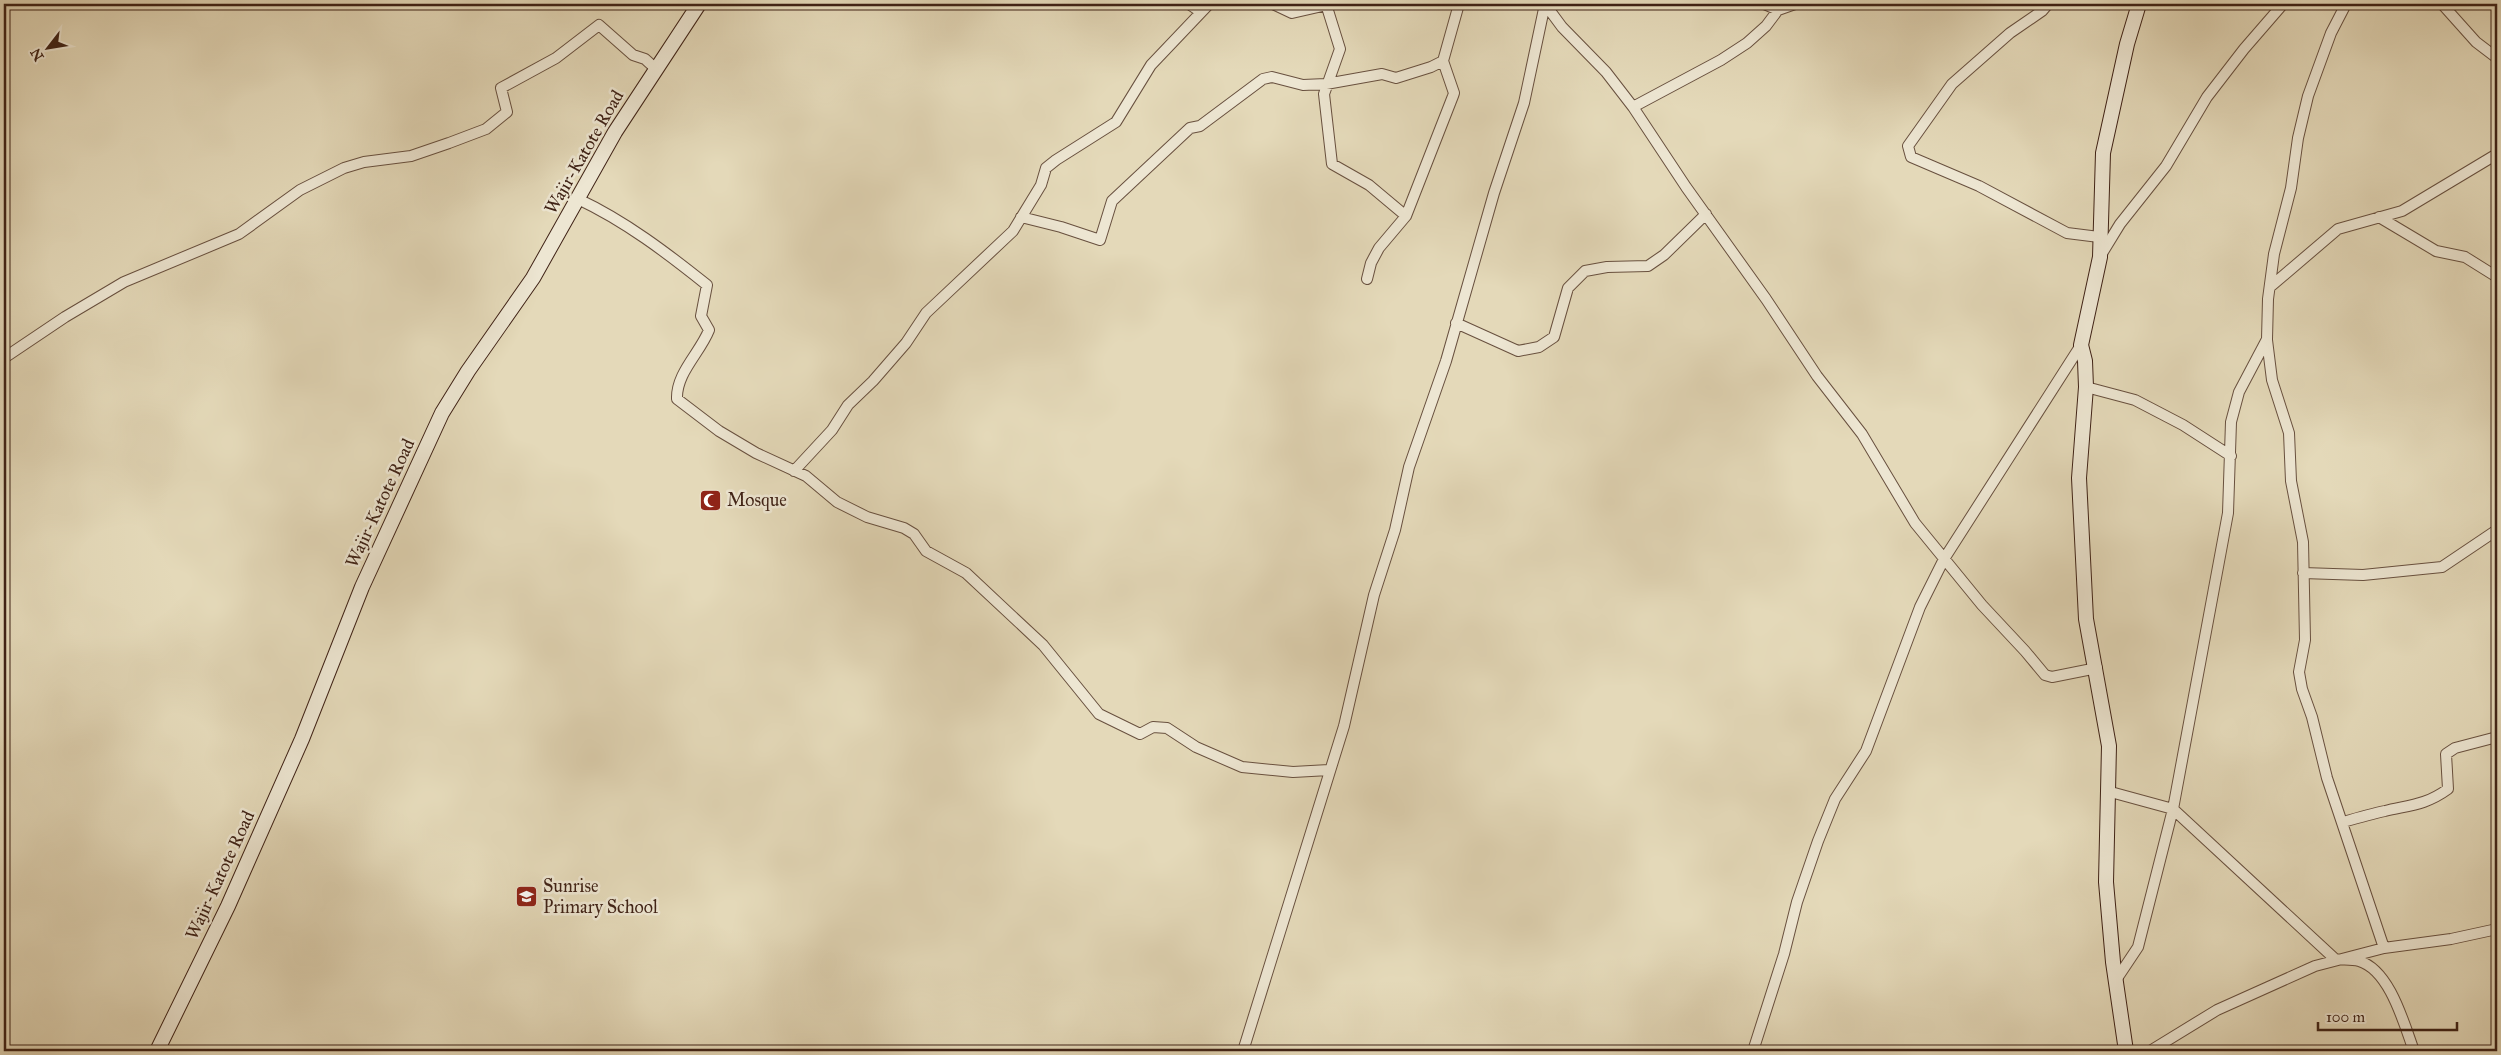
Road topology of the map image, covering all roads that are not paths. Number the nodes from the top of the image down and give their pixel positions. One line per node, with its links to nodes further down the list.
1 (698, 4): 19 (street, Wajir-Katote Road)
2 (1189, 4): 16 (street)
3 (1209, 4): 16 (street)
4 (1273, 4): 5 (street)
5 (1326, 4): 20 (street)
6 (1459, 4): 18 (street)
7 (1545, 4): 21 (street); 33 (street)
8 (1764, 4): 15 (street)
9 (1795, 4): 15 (street)
10 (2048, 4): 28 (street)
11 (2139, 4): 28 (street)
12 (2283, 4): 29 (street)
13 (2346, 4): 32 (street)
14 (2442, 4): 17 (street)
15 (1778, 10): 21 (street)
16 (1201, 12): 26 (street)
17 (2497, 58)
18 (1443, 61): 20 (street); 25 (street)
19 (656, 68): 23 (street, Wajir-Katote Road); 36 (street)
20 (1326, 84): 25 (street); 26 (street)
21 (1633, 106): 24 (street)
22 (2497, 154): 27 (street)
23 (578, 199): 39 (street); 53 (street, Wajir-Katote Road)
24 (1706, 214): 33 (street); 41 (street)
25 (1406, 216): 31 (street)
26 (1021, 217): 39 (street)
27 (2378, 217): 30 (street); 32 (street)
28 (2100, 237): 29 (street)
29 (2100, 257): 35 (street)
30 (2497, 277)
31 (1367, 279)
32 (2270, 287): 34 (street)
33 (1456, 323): 45 (street)
34 (2267, 339): 38 (street); 42 (street)
35 (2080, 345): 37 (street); 41 (street)
36 (4, 358)
37 (2086, 388): 38 (street); 43 (street)
38 (2231, 456): 47 (street)
39 (794, 470): 45 (street)
40 (2497, 530): 42 (street)
41 (1944, 559): 43 (street); 55 (street)
42 (2303, 573): 48 (street)
43 (2096, 668): 46 (street)
44 (2497, 737): 48 (street)
45 (1329, 770): 54 (street)
46 (2107, 791): 47 (street); 52 (street)
47 (2173, 809): 51 (street); 52 (street)
48 (2343, 822): 50 (street)
49 (2497, 929): 50 (street)
50 (2384, 948): 51 (street)
51 (2335, 959): 57 (street); 58 (street)
52 (2116, 980): 56 (street)
53 (157, 1051)
54 (1243, 1051)
55 (1753, 1051)
56 (2126, 1051)
57 (2150, 1051)
58 (2414, 1051)

